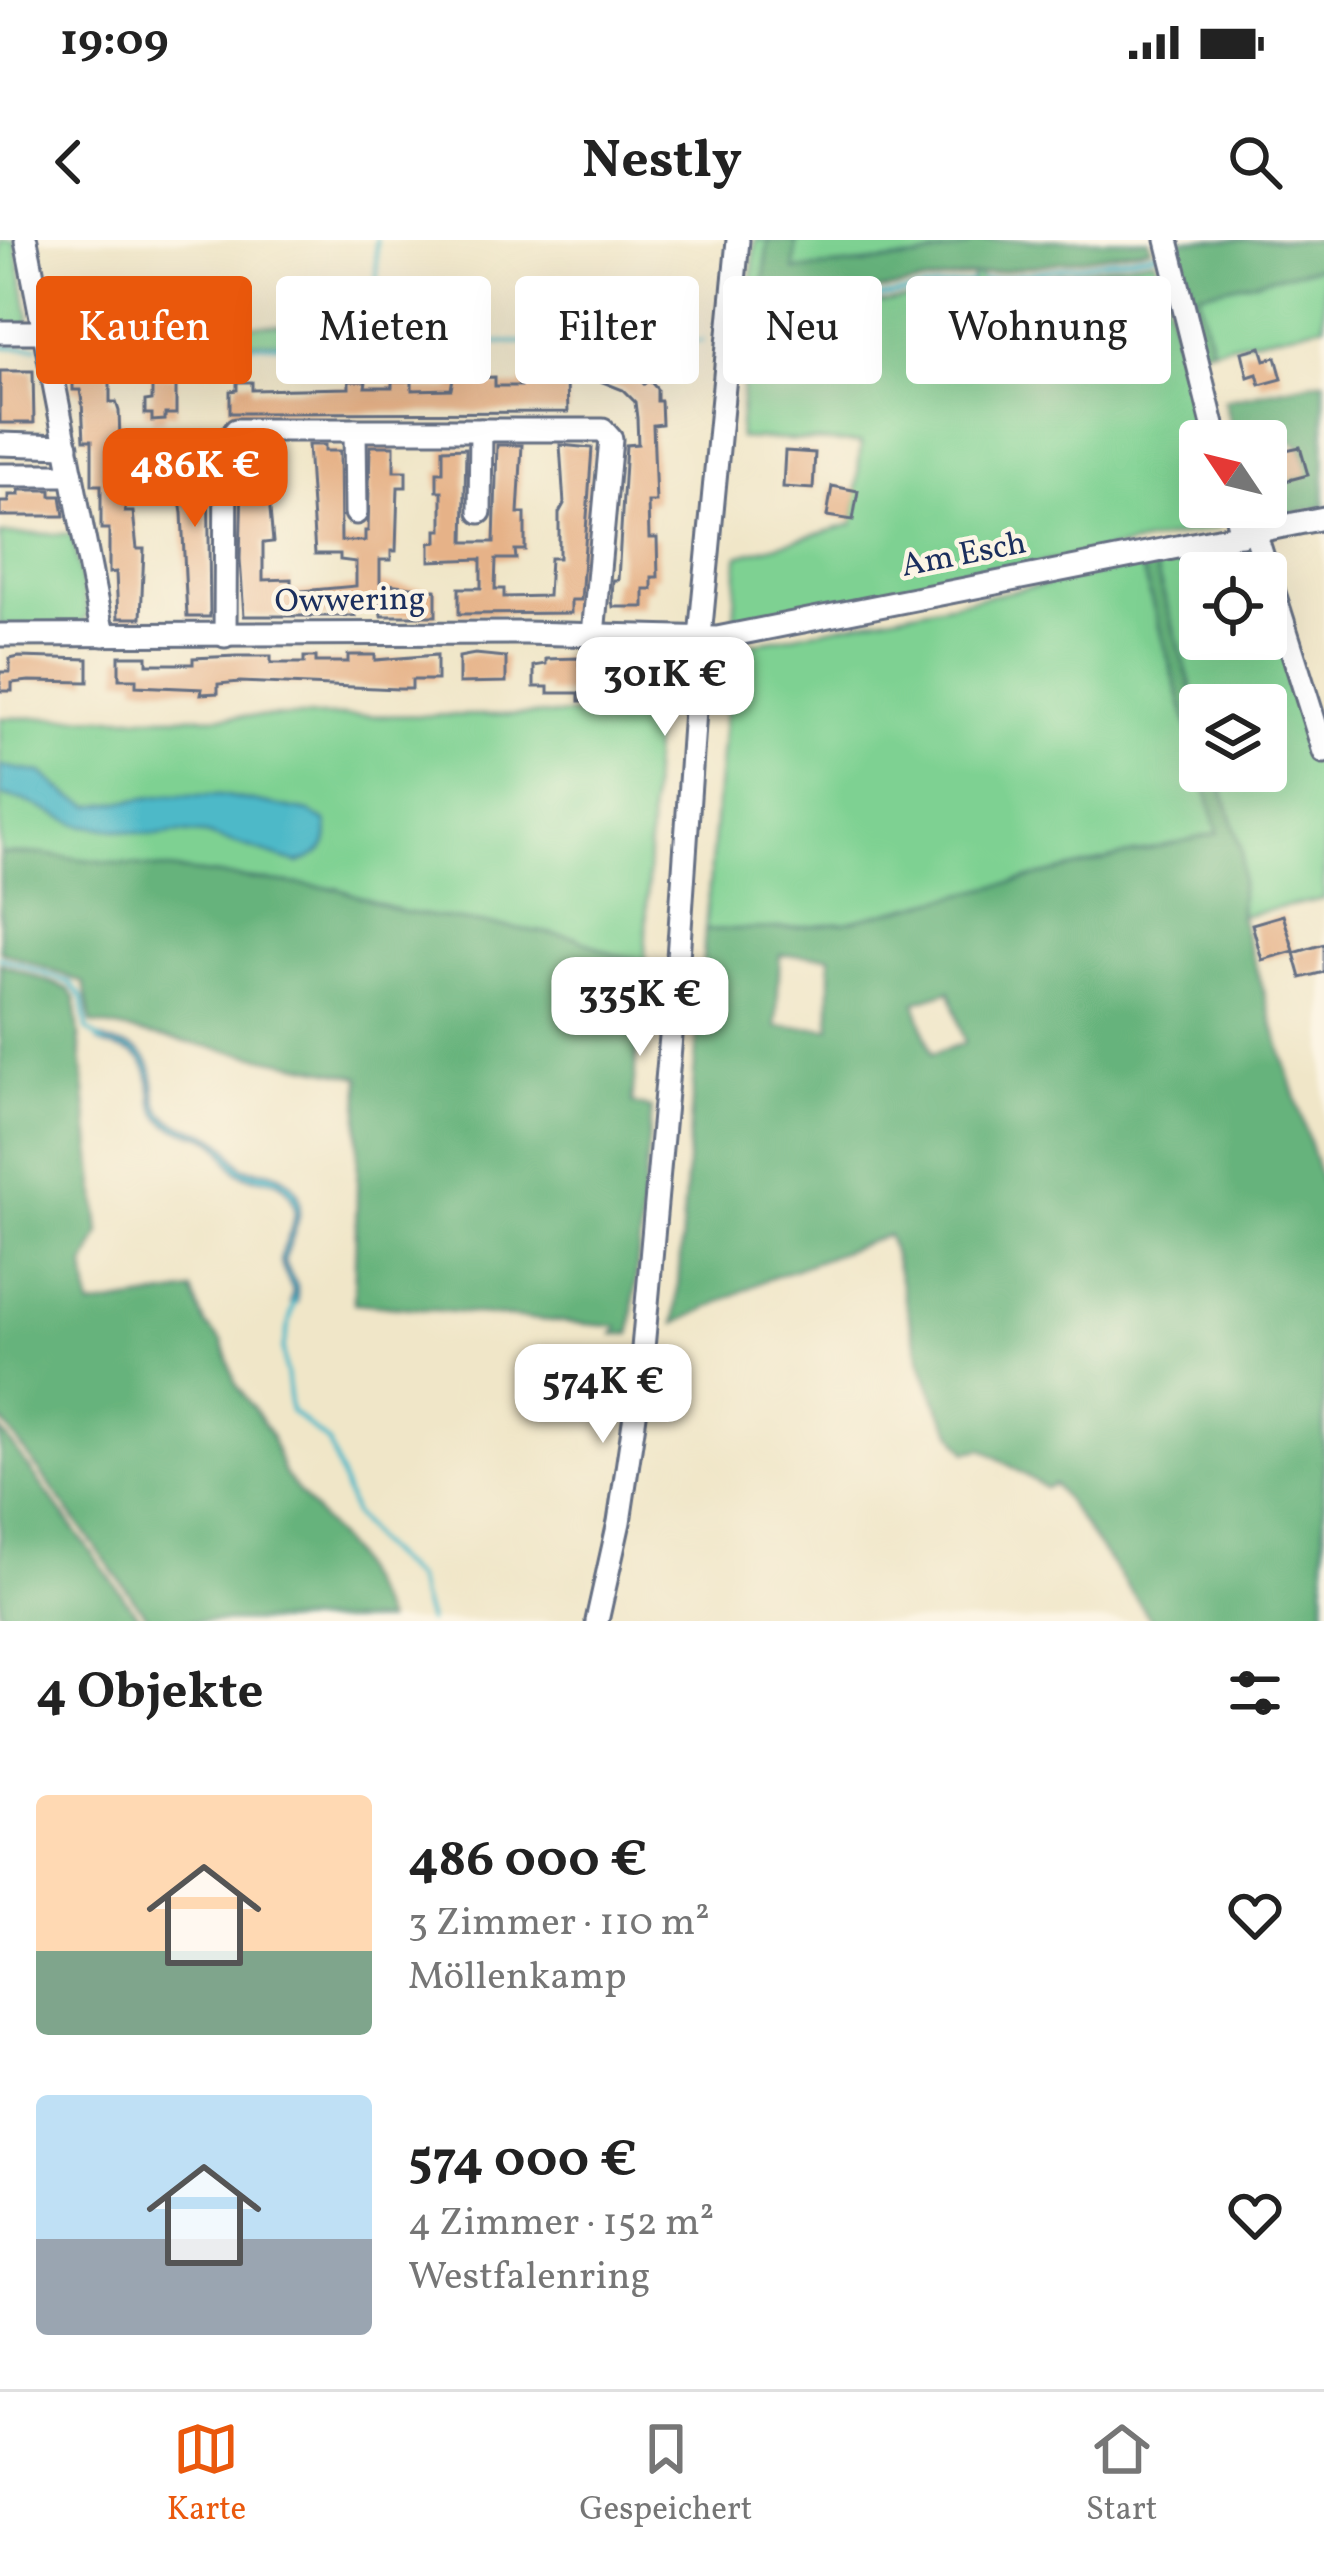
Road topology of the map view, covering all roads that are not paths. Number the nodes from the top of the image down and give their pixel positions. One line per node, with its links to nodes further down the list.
1 (26, 240): 4 (street)
2 (738, 240): 24 (street)
3 (1167, 240): 8 (street)
4 (36, 291)
5 (0, 332): 6 (street)
6 (36, 332)
7 (54, 384): 12 (street)
8 (1212, 420)
9 (355, 430): 10 (street); 16 (street); 23 (street)
10 (481, 430): 15 (street); 22 (street)
11 (0, 444): 12 (street)
12 (67, 446): 14 (street)
13 (0, 475): 14 (street)
14 (72, 475): 21 (street)
15 (480, 512)
16 (356, 513)
17 (1324, 518): 19 (street, Am Esch)
18 (1245, 528): 19 (street)
19 (1248, 534): 24 (street, Am Esch); 25 (street)
20 (0, 635): 21 (street, Owwering)
21 (104, 635): 23 (street, Owwering)
22 (593, 635): 23 (street, Owwering); 24 (street, Owwering)
23 (225, 636)
24 (700, 637): 26 (street)
25 (1324, 752)
26 (597, 1621)

